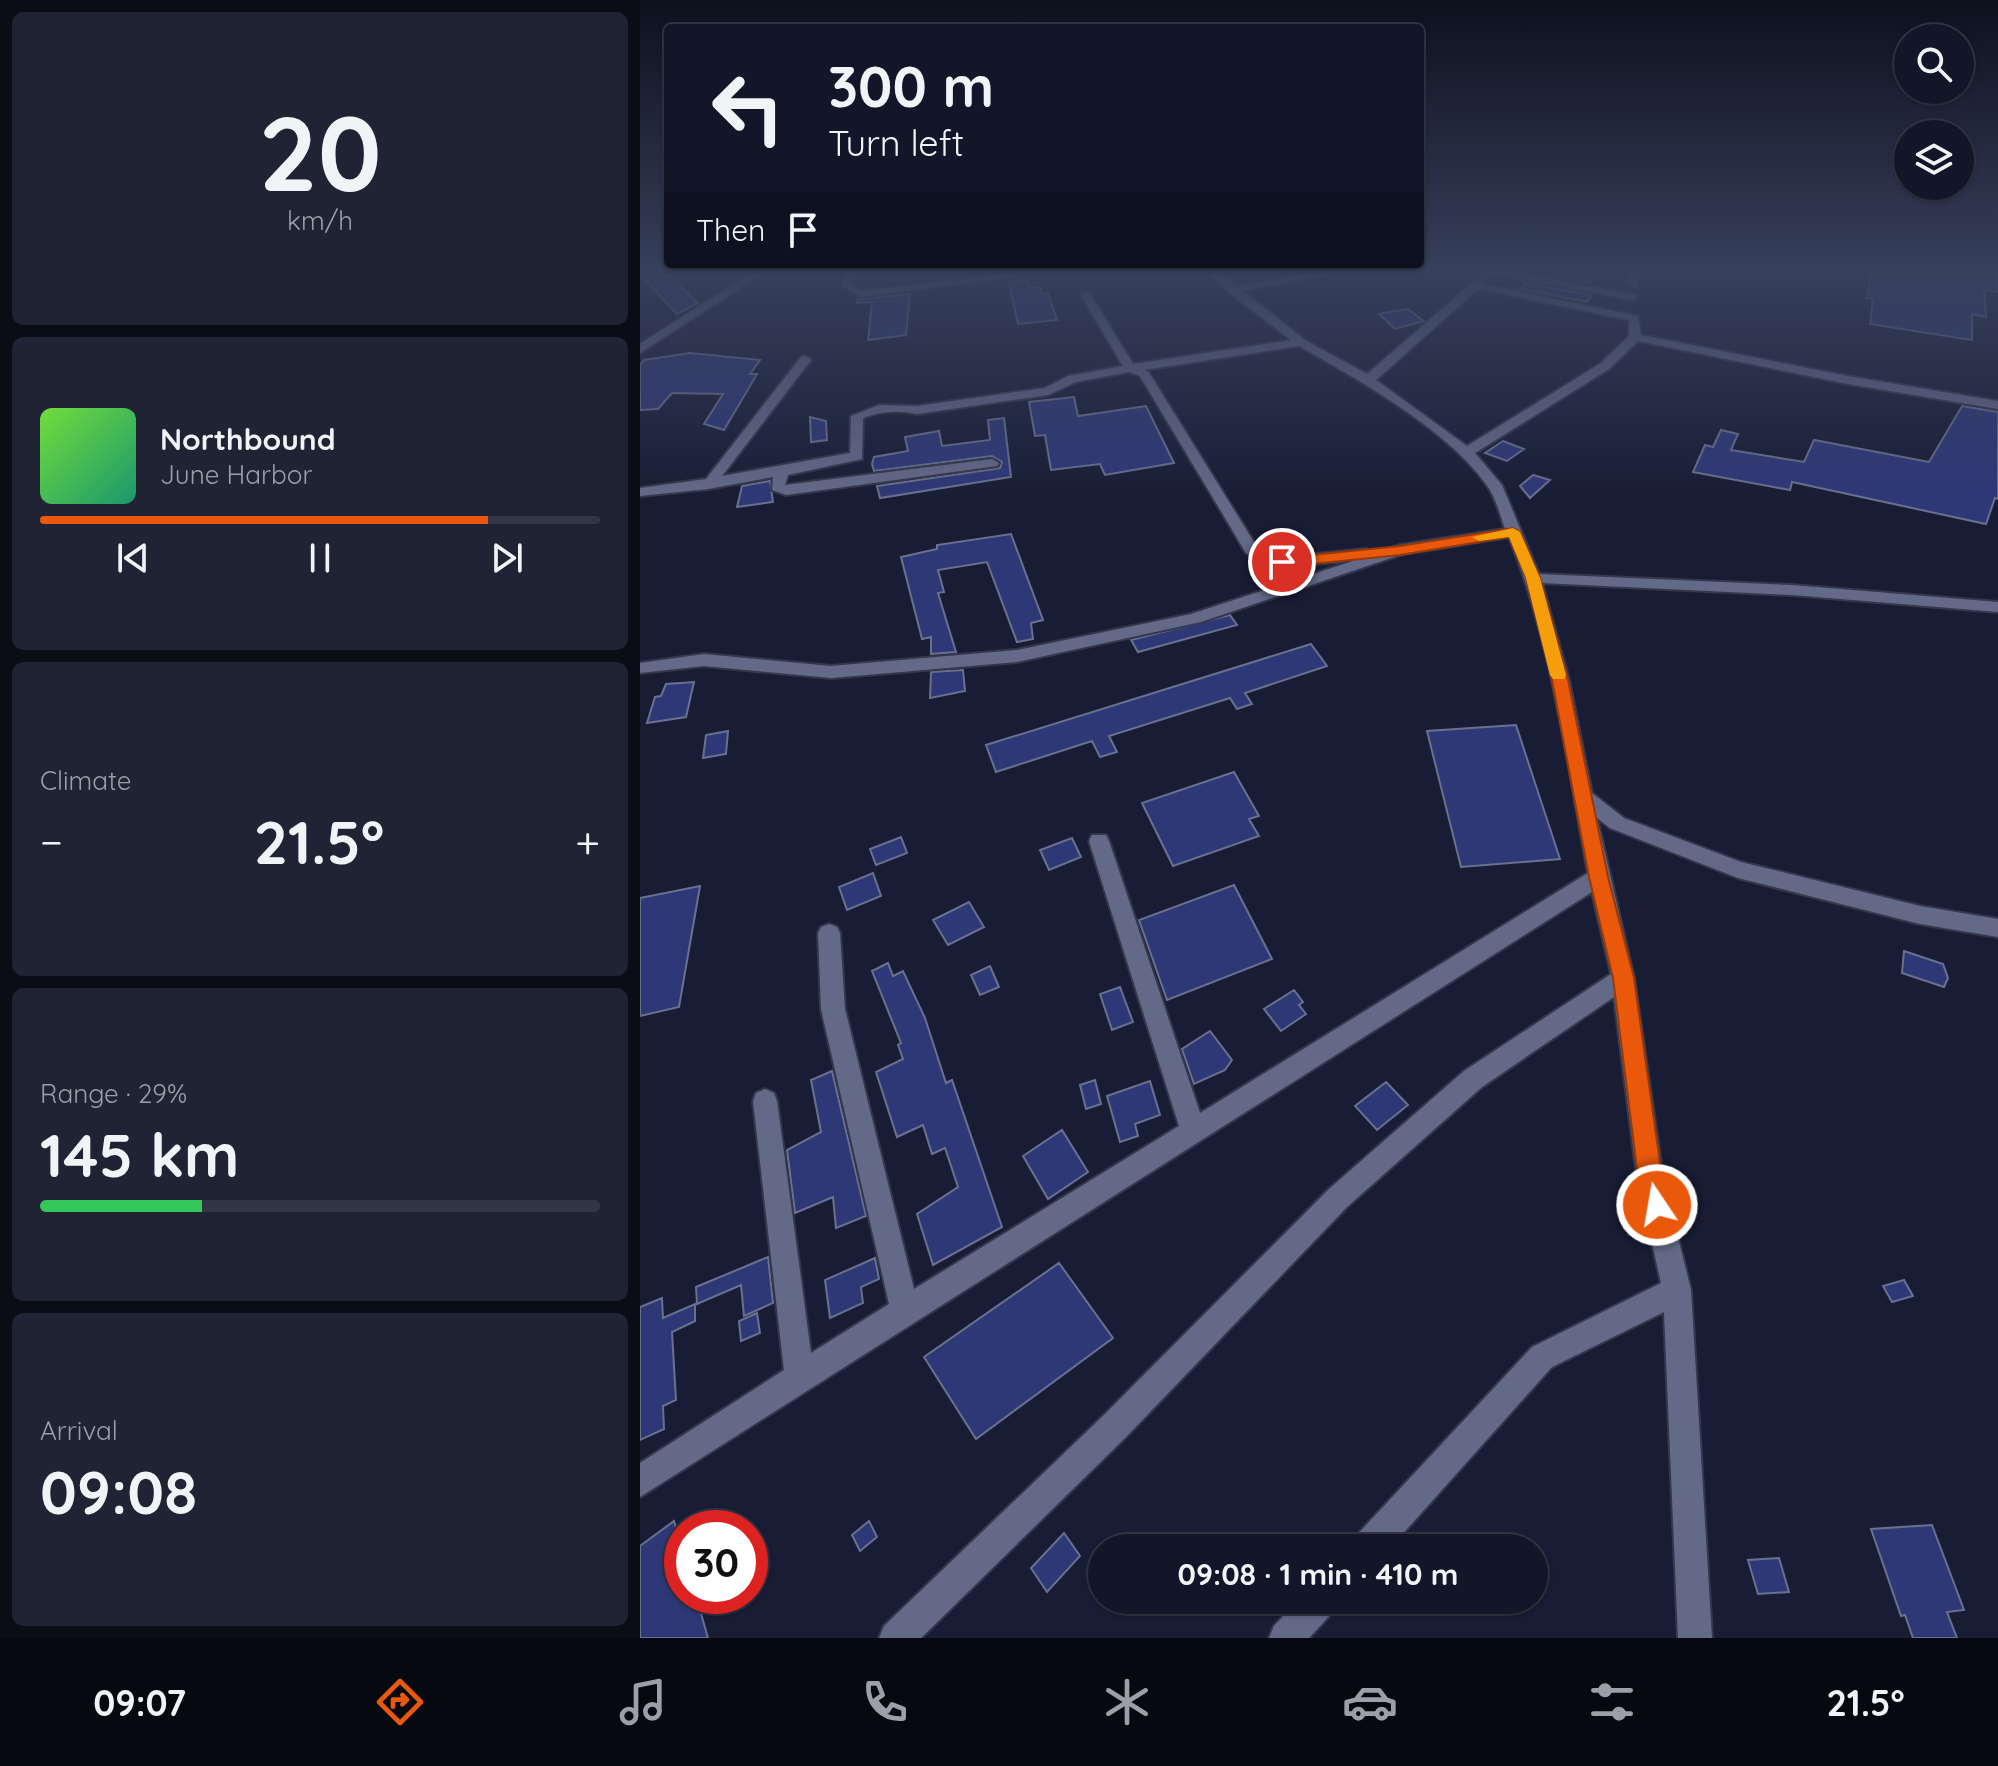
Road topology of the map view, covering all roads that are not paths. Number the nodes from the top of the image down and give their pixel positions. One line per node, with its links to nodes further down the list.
1 (1117, 346): 8 (street)
2 (1272, 346): 8 (street)
3 (1309, 346): 9 (street)
4 (1407, 346): 9 (street)
5 (1625, 346): 11 (street)
6 (1682, 346): 10 (street)
7 (805, 360): 14 (street)
8 (1130, 368): 13 (street); 17 (street)
9 (1368, 380): 11 (street)
10 (1998, 405)
11 (1467, 452): 16 (street)
12 (992, 463): 13 (street)
13 (782, 472): 14 (street)
14 (708, 485): 15 (street)
15 (640, 492)
16 (1513, 532): 17 (street); 18 (street)
17 (1400, 550): 20 (street)
18 (1533, 578): 19 (street); 21 (street)
19 (1998, 607)
20 (641, 668)
21 (1583, 796): 23 (street); 24 (street)
22 (1099, 841): 28 (street)
23 (1599, 877): 26 (street); 28 (street)
24 (1998, 928)
25 (829, 933): 30 (street)
26 (1623, 978): 29 (street); 35 (street)
27 (765, 1101): 31 (street)
28 (1193, 1129): 30 (street)
29 (1677, 1290): 33 (street); 37 (street)
30 (905, 1310): 31 (street)
31 (799, 1375): 32 (street)
32 (640, 1481)
33 (1381, 1534)
34 (1308, 1614): 36 (street)
35 (896, 1638)
36 (1286, 1638)
37 (1695, 1638)

